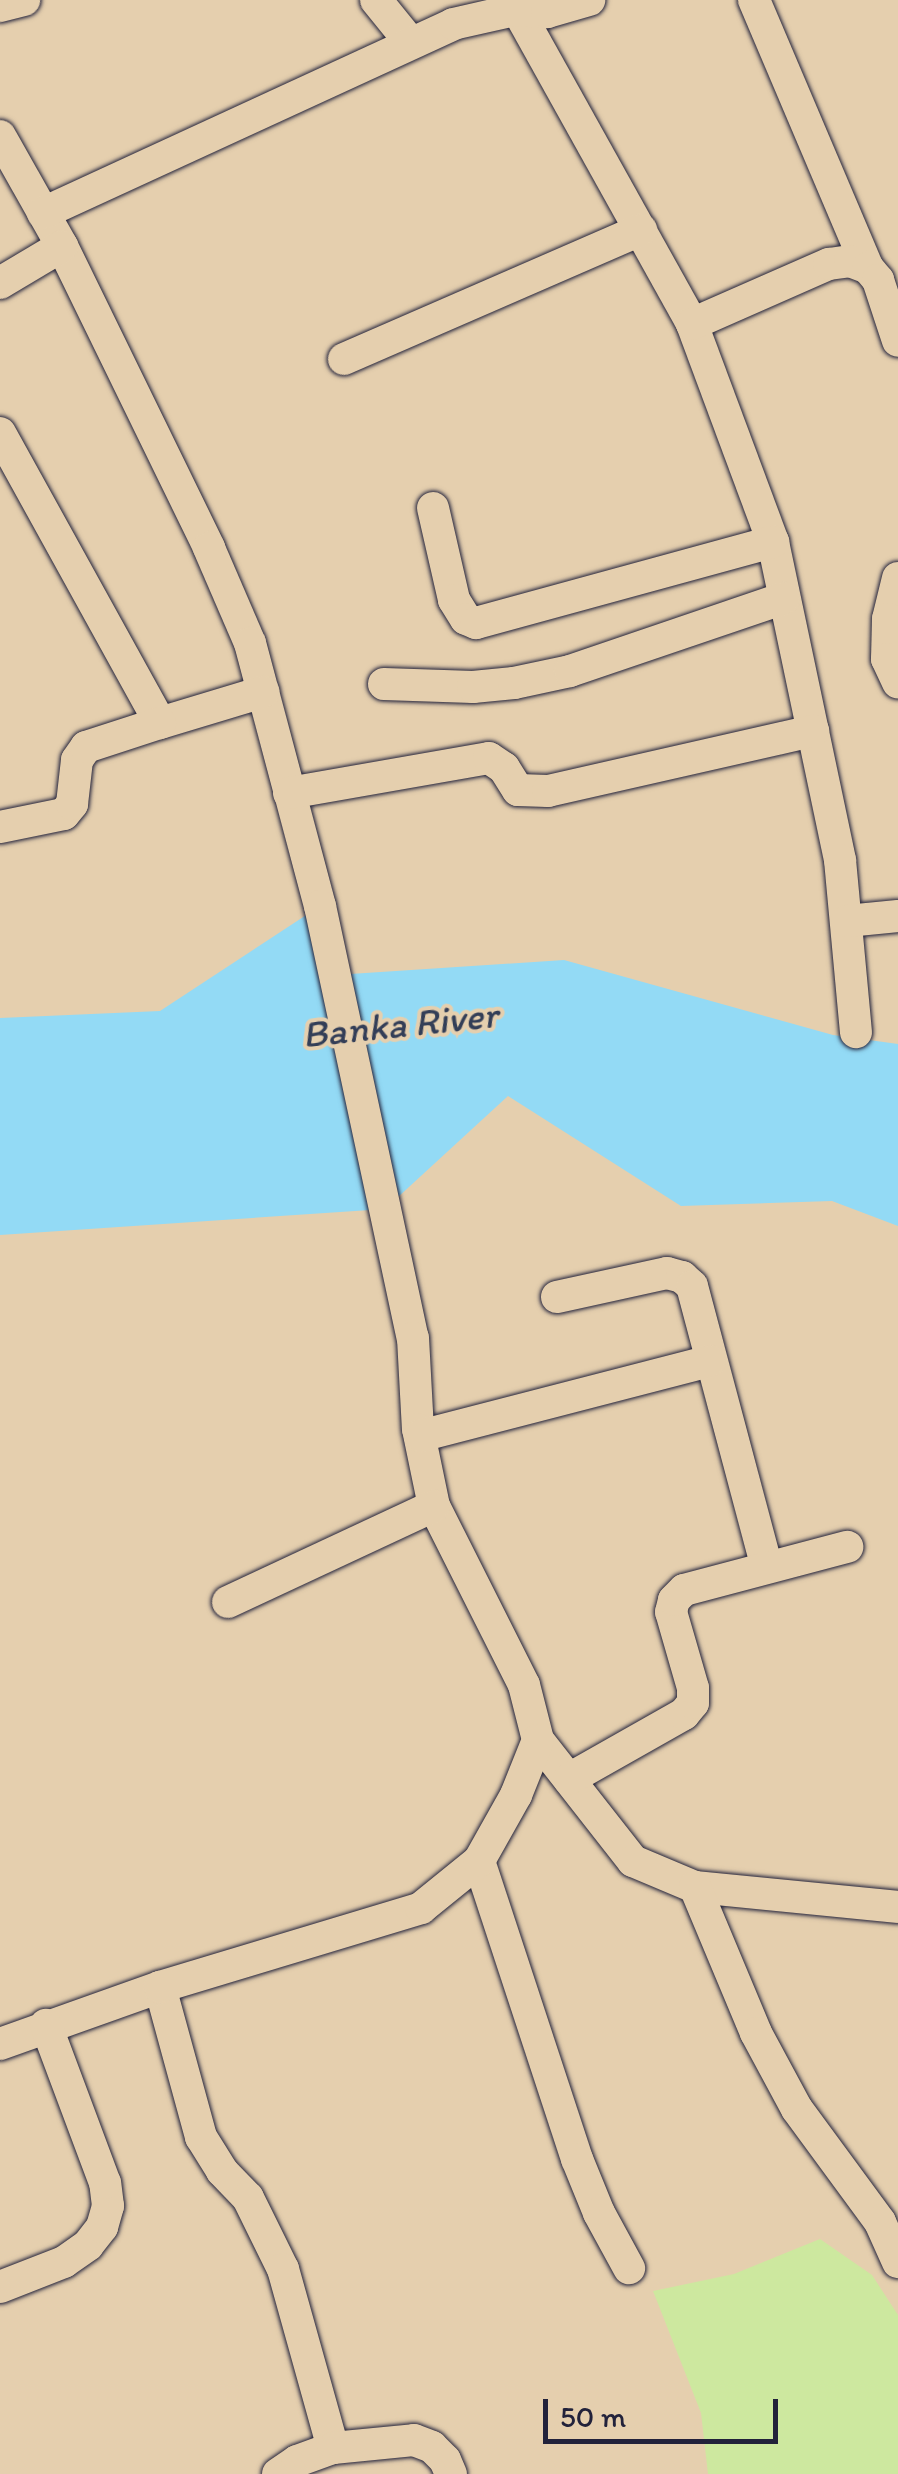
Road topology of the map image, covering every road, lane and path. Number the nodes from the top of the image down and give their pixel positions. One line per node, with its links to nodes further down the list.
1 (24, 0): 6 (street)
2 (376, 0): 7 (street)
3 (589, 0): 5 (street)
4 (754, 0): 12 (street)
5 (514, 5): 7 (street); 10 (street)
6 (0, 6)
7 (411, 43): 9 (street)
8 (0, 136): 9 (street)
9 (43, 213): 11 (street)
10 (640, 230): 14 (street); 16 (street)
11 (62, 246): 13 (street); 24 (street)
12 (868, 268): 14 (street); 15 (street)
13 (0, 283)
14 (692, 324): 19 (street)
15 (898, 340)
16 (344, 359)
17 (0, 433): 25 (street)
18 (433, 508): 19 (street)
19 (773, 542): 21 (street)
20 (898, 578): 22 (street)
21 (784, 598): 23 (street); 26 (street)
22 (898, 683)
23 (384, 684)
24 (262, 692): 25 (street); 27 (street)
25 (160, 723): 28 (street)
26 (813, 731): 27 (street); 30 (street)
27 (289, 793): 34 (street)
28 (0, 827)
29 (898, 916): 30 (street)
30 (846, 922): 31 (street)
31 (856, 1032)
32 (557, 1297): 33 (street)
33 (709, 1362): 34 (street); 37 (street)
34 (420, 1436): 35 (street)
35 (434, 1506): 38 (street); 39 (street)
36 (847, 1547): 37 (street)
37 (767, 1567): 40 (street)
38 (228, 1602)
39 (538, 1740): 40 (street); 41 (street)
40 (568, 1779): 42 (street)
41 (479, 1861): 44 (street); 48 (street)
42 (695, 1888): 43 (street); 47 (street)
43 (898, 1907)
44 (160, 1987): 45 (street); 50 (street)
45 (46, 2025): 46 (street); 49 (street)
46 (0, 2044)
47 (898, 2262)
48 (629, 2268)
49 (0, 2287)
50 (333, 2448): 51 (street); 52 (street)
51 (278, 2474)
52 (451, 2474)

